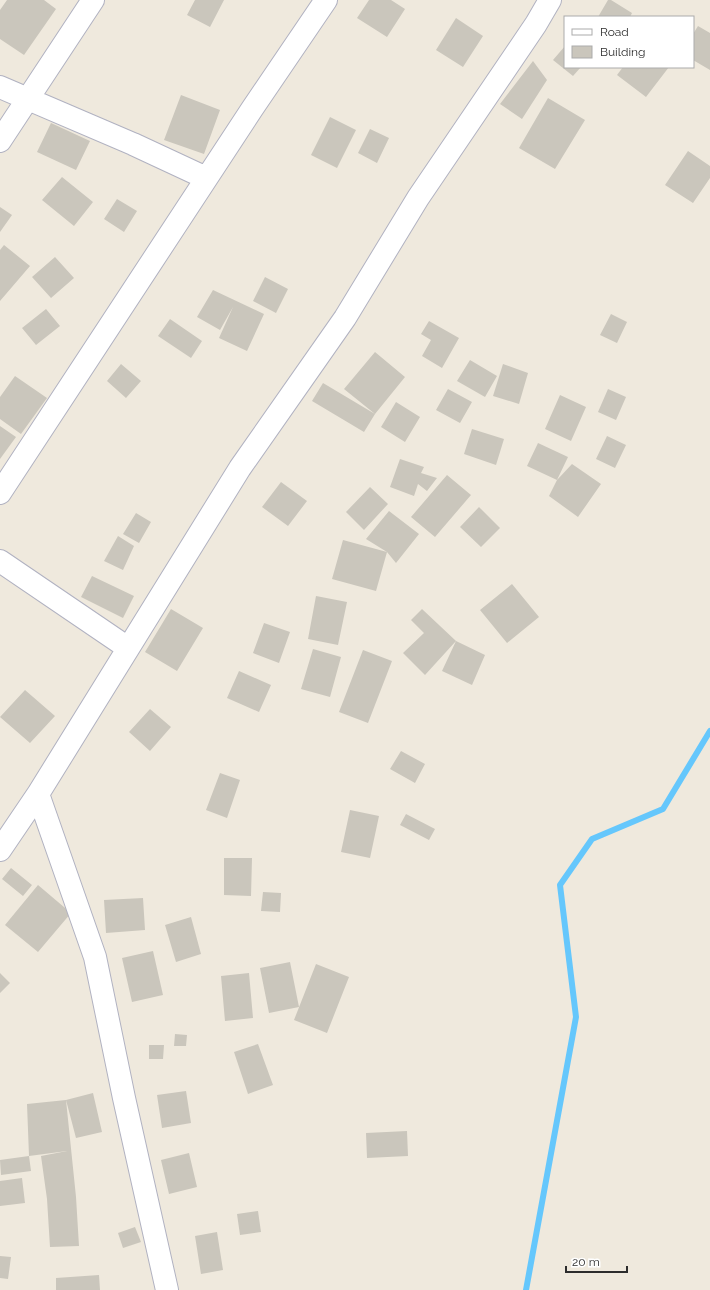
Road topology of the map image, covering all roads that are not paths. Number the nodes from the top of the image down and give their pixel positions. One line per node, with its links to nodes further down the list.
1 (93, 0): 5 (street)
2 (326, 0): 7 (street)
3 (550, 0): 10 (street)
4 (0, 87): 5 (street)
5 (28, 99): 6 (street); 7 (street)
6 (0, 140)
7 (206, 178): 8 (street)
8 (0, 493)
9 (0, 561): 10 (street)
10 (128, 648): 11 (street)
11 (38, 794): 12 (street); 13 (street)
12 (0, 850)
13 (167, 1290)

